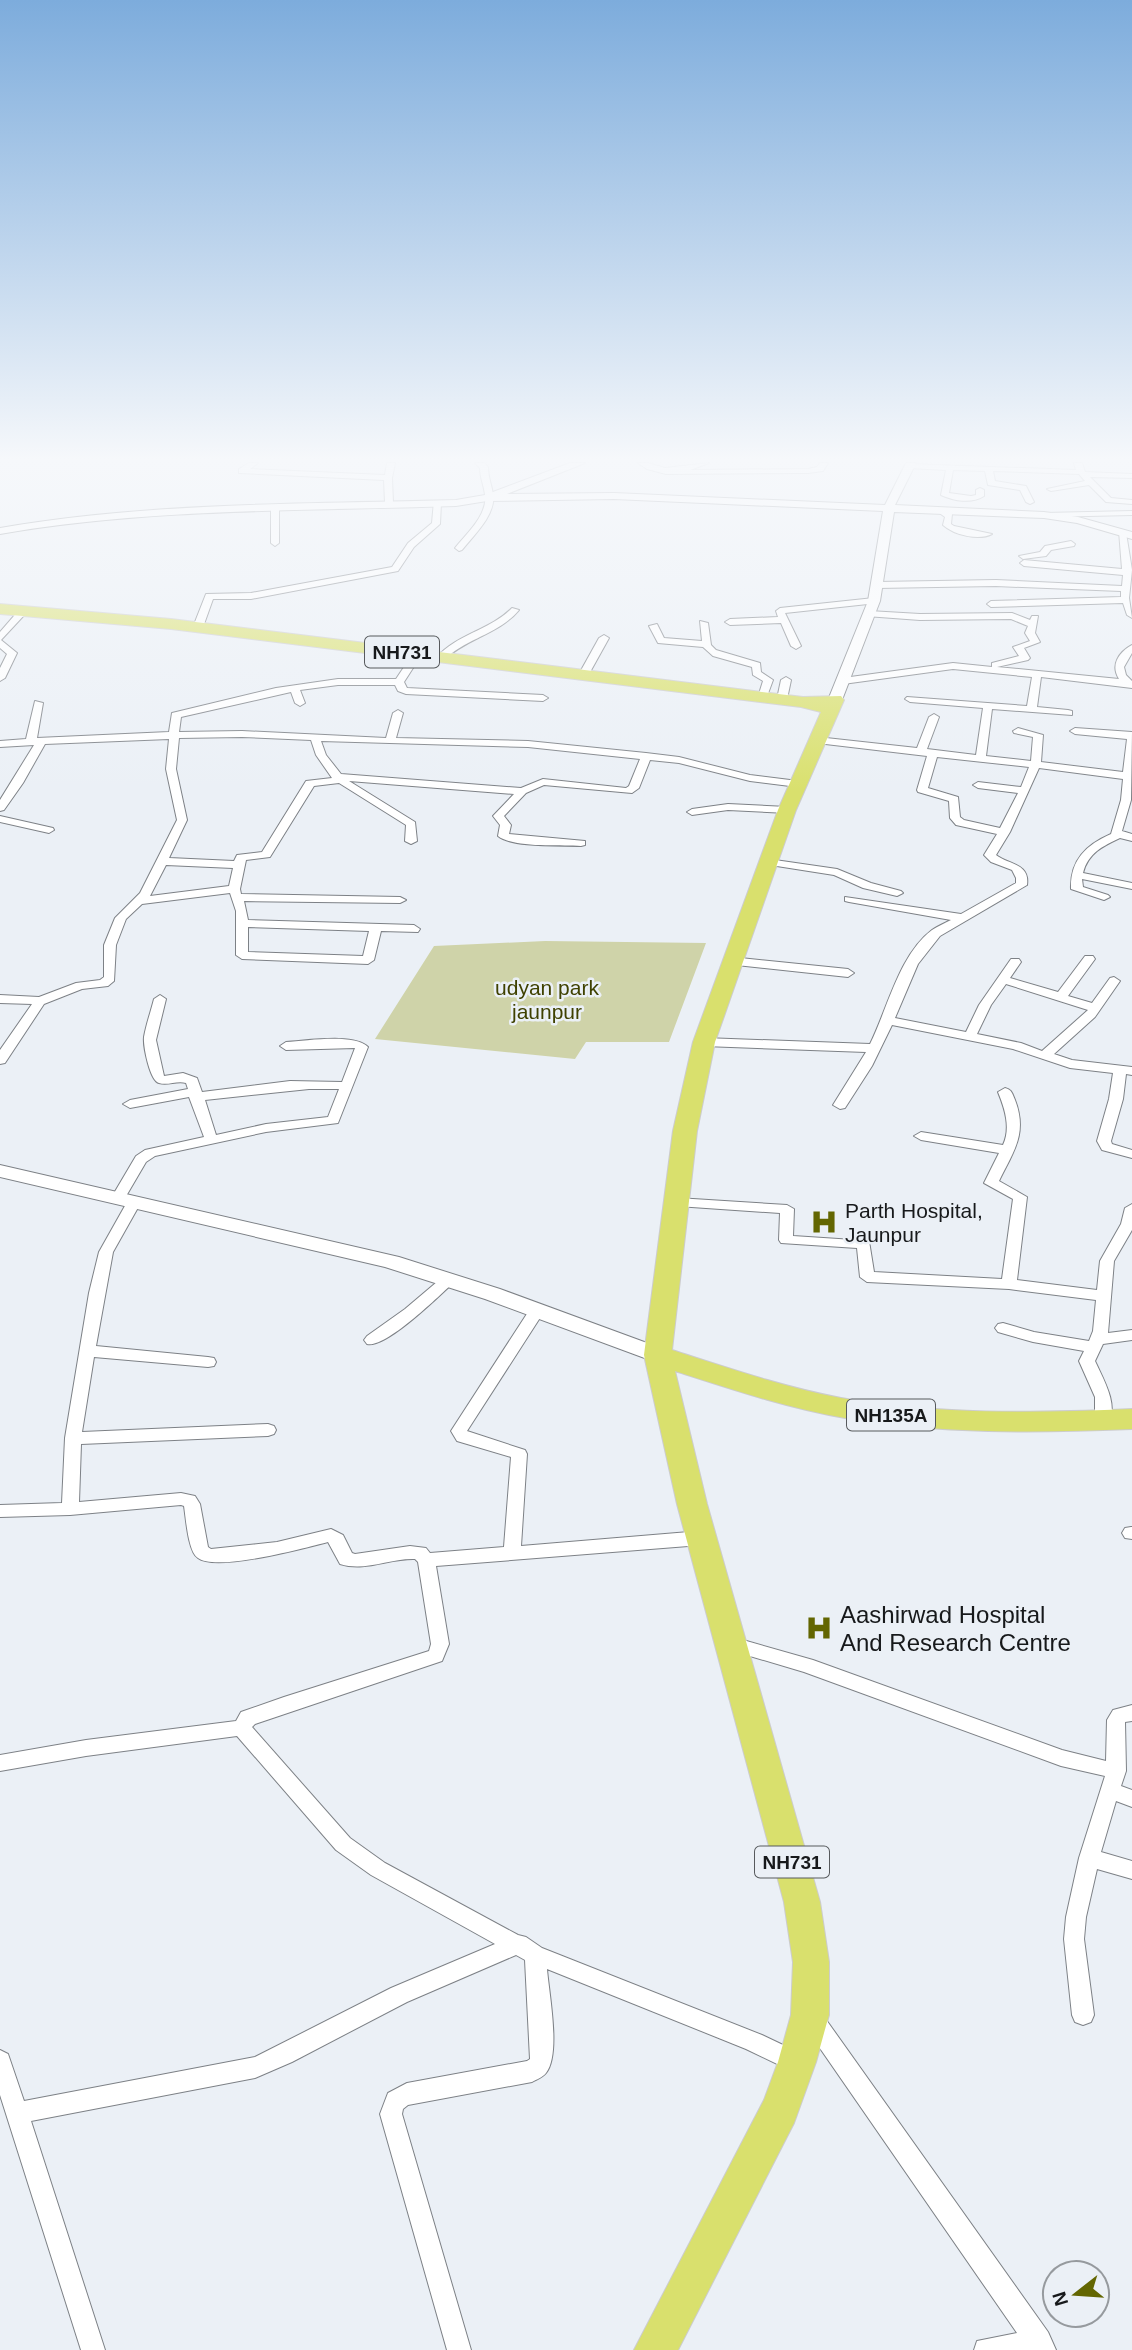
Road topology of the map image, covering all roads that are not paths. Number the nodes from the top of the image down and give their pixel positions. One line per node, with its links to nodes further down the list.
1 (375, 573): 20 (street)
2 (879, 573): 4 (main road)
3 (1130, 573): 5 (street)
4 (877, 585): 5 (street); 7 (main road)
5 (1125, 589): 6 (street)
6 (1126, 600): 9 (street); 14 (street)
7 (874, 601): 13 (main road); 15 (street)
8 (991, 604): 9 (street)
9 (1031, 604): 18 (street)
10 (0, 609): 12 (highway, NH731)
11 (515, 610): 28 (street)
12 (23, 611): 20 (highway, NH731); 21 (street)
13 (869, 614): 18 (street); 34 (main road)
14 (1132, 615)
15 (783, 620): 16 (street); 25 (street)
16 (730, 622)
17 (703, 624): 24 (street)
18 (1032, 624): 29 (street)
19 (654, 626): 24 (street)
20 (198, 627): 27 (highway, NH731)
21 (0, 638)
22 (604, 638): 30 (street)
23 (0, 643): 32 (street)
24 (707, 645): 38 (street)
25 (796, 646)
26 (1132, 648): 36 (street)
27 (417, 654): 28 (highway, NH731); 35 (street)
28 (442, 657): 30 (highway, NH731)
29 (987, 668): 31 (street); 34 (street)
30 (584, 674): 38 (highway, NH731)
31 (1037, 675): 36 (street); 46 (street)
32 (0, 678)
33 (786, 680): 40 (street)
34 (843, 681): 44 (main road)
35 (399, 682): 37 (street); 39 (street)
36 (1130, 685)
37 (295, 689): 43 (street); 54 (street)
38 (763, 697): 40 (highway, NH731)
39 (542, 698)
40 (782, 699): 44 (highway, NH731)
41 (910, 699): 45 (street)
42 (38, 703): 55 (street)
43 (300, 703)
44 (833, 705): 63 (highway, NH731)
45 (988, 705): 46 (street); 62 (street)
46 (1032, 709): 48 (street)
47 (398, 713): 56 (street)
48 (1068, 713)
49 (934, 718): 59 (street)
50 (1018, 731): 64 (street)
51 (1075, 731): 53 (street)
52 (314, 736): 54 (street); 56 (street); 66 (street)
53 (1132, 736): 58 (street)
54 (175, 737): 55 (street); 82 (street)
55 (37, 740): 57 (street); 70 (street)
56 (390, 741): 61 (street)
57 (0, 744)
58 (1131, 751): 65 (street)
59 (920, 752): 60 (street); 63 (street)
60 (933, 753): 62 (street); 77 (street)
61 (646, 756): 63 (street); 68 (street)
62 (981, 757): 64 (street)
63 (807, 762): 71 (highway, NH731)
64 (1034, 763): 65 (street); 69 (street)
65 (1127, 776): 74 (street)
66 (338, 778): 68 (street); 80 (street); 84 (street)
67 (978, 785): 69 (street)
68 (523, 791): 81 (street)
69 (1024, 791): 77 (street)
70 (0, 808)
71 (787, 810): 72 (street); 83 (highway, NH731)
72 (692, 812)
73 (0, 819): 76 (street)
74 (1119, 822): 75 (street); 78 (street)
75 (1132, 822)
76 (49, 830)
77 (1005, 832): 93 (street)
78 (1117, 835): 79 (street); 85 (street)
79 (1132, 838)
80 (411, 841)
81 (581, 844)
82 (161, 861): 84 (street); 91 (street)
83 (768, 862): 88 (street); 98 (highway, NH731)
84 (240, 864): 87 (street)
85 (1078, 875): 86 (street); 89 (street)
86 (1132, 886)
87 (235, 893): 91 (street); 92 (street); 94 (street)
88 (897, 893)
89 (1104, 897)
90 (849, 899): 93 (street)
91 (141, 901): 106 (street)
92 (400, 901)
93 (963, 918): 108 (street)
94 (243, 923): 95 (street); 95 (street)
95 (376, 928): 96 (street)
96 (414, 929)
97 (1089, 959): 103 (street)
98 (731, 961): 100 (street); 110 (highway, NH731)
99 (1015, 962): 101 (street)
100 (848, 973)
101 (1004, 979): 103 (street); 109 (street)
102 (1114, 981): 107 (street)
103 (1061, 997): 107 (street)
104 (0, 999): 106 (street)
105 (160, 999): 118 (street)
106 (40, 1001): 114 (street)
107 (1096, 1008): 113 (street)
108 (888, 1020): 109 (street); 112 (street)
109 (969, 1038): 113 (street)
110 (704, 1042): 112 (street); 127 (highway, NH731)
111 (286, 1046): 116 (street)
112 (875, 1048): 120 (street)
113 (1044, 1056): 115 (street)
114 (0, 1060)
115 (1126, 1070): 124 (street)
116 (348, 1086): 118 (street); 122 (street)
117 (1005, 1092): 123 (street)
118 (195, 1095): 119 (street); 122 (street)
119 (130, 1104)
120 (840, 1105)
121 (921, 1136): 123 (street)
122 (211, 1139): 126 (street)
123 (1009, 1150): 130 (street)
124 (1132, 1154)
125 (0, 1171): 126 (main road)
126 (125, 1202): 129 (main road); 137 (street)
127 (677, 1202): 130 (street); 138 (highway, NH731)
128 (1132, 1208): 131 (street)
129 (449, 1279): 132 (main road); 135 (street)
130 (1009, 1284): 131 (street)
131 (1102, 1296): 136 (street)
132 (537, 1311): 138 (main road); 147 (street)
133 (1003, 1328): 136 (street)
134 (1132, 1335): 136 (street)
135 (372, 1340)
136 (1097, 1343): 141 (street)
137 (87, 1351): 139 (street); 143 (street)
138 (658, 1355): 141 (highway, NH135A); 146 (highway, NH731)
139 (208, 1362)
140 (1132, 1419): 141 (highway, NH135A)
141 (1103, 1420)
142 (268, 1430): 143 (street)
143 (73, 1438): 144 (street)
144 (70, 1509): 145 (street); 148 (street)
145 (0, 1511)
146 (701, 1538): 147 (street); 149 (highway, NH731)
147 (512, 1553): 148 (street)
148 (426, 1560): 151 (street)
149 (729, 1642): 153 (street); 158 (highway, NH731)
150 (1132, 1713): 153 (street)
151 (242, 1728): 152 (street); 157 (street)
152 (0, 1763)
153 (1114, 1780): 154 (street); 155 (street)
154 (1132, 1799)
155 (1089, 1858): 156 (street); 159 (street)
156 (1132, 1870)
157 (527, 1950): 161 (street); 162 (street); 165 (street)
158 (810, 2015): 161 (highway, NH731); 163 (street)
159 (1083, 2015)
160 (0, 2061): 162 (street)
161 (797, 2063): 166 (highway, NH731)
162 (17, 2113): 164 (street)
163 (1041, 2346): 167 (street)
164 (93, 2350)
165 (459, 2350)
166 (655, 2350)
167 (986, 2350)

